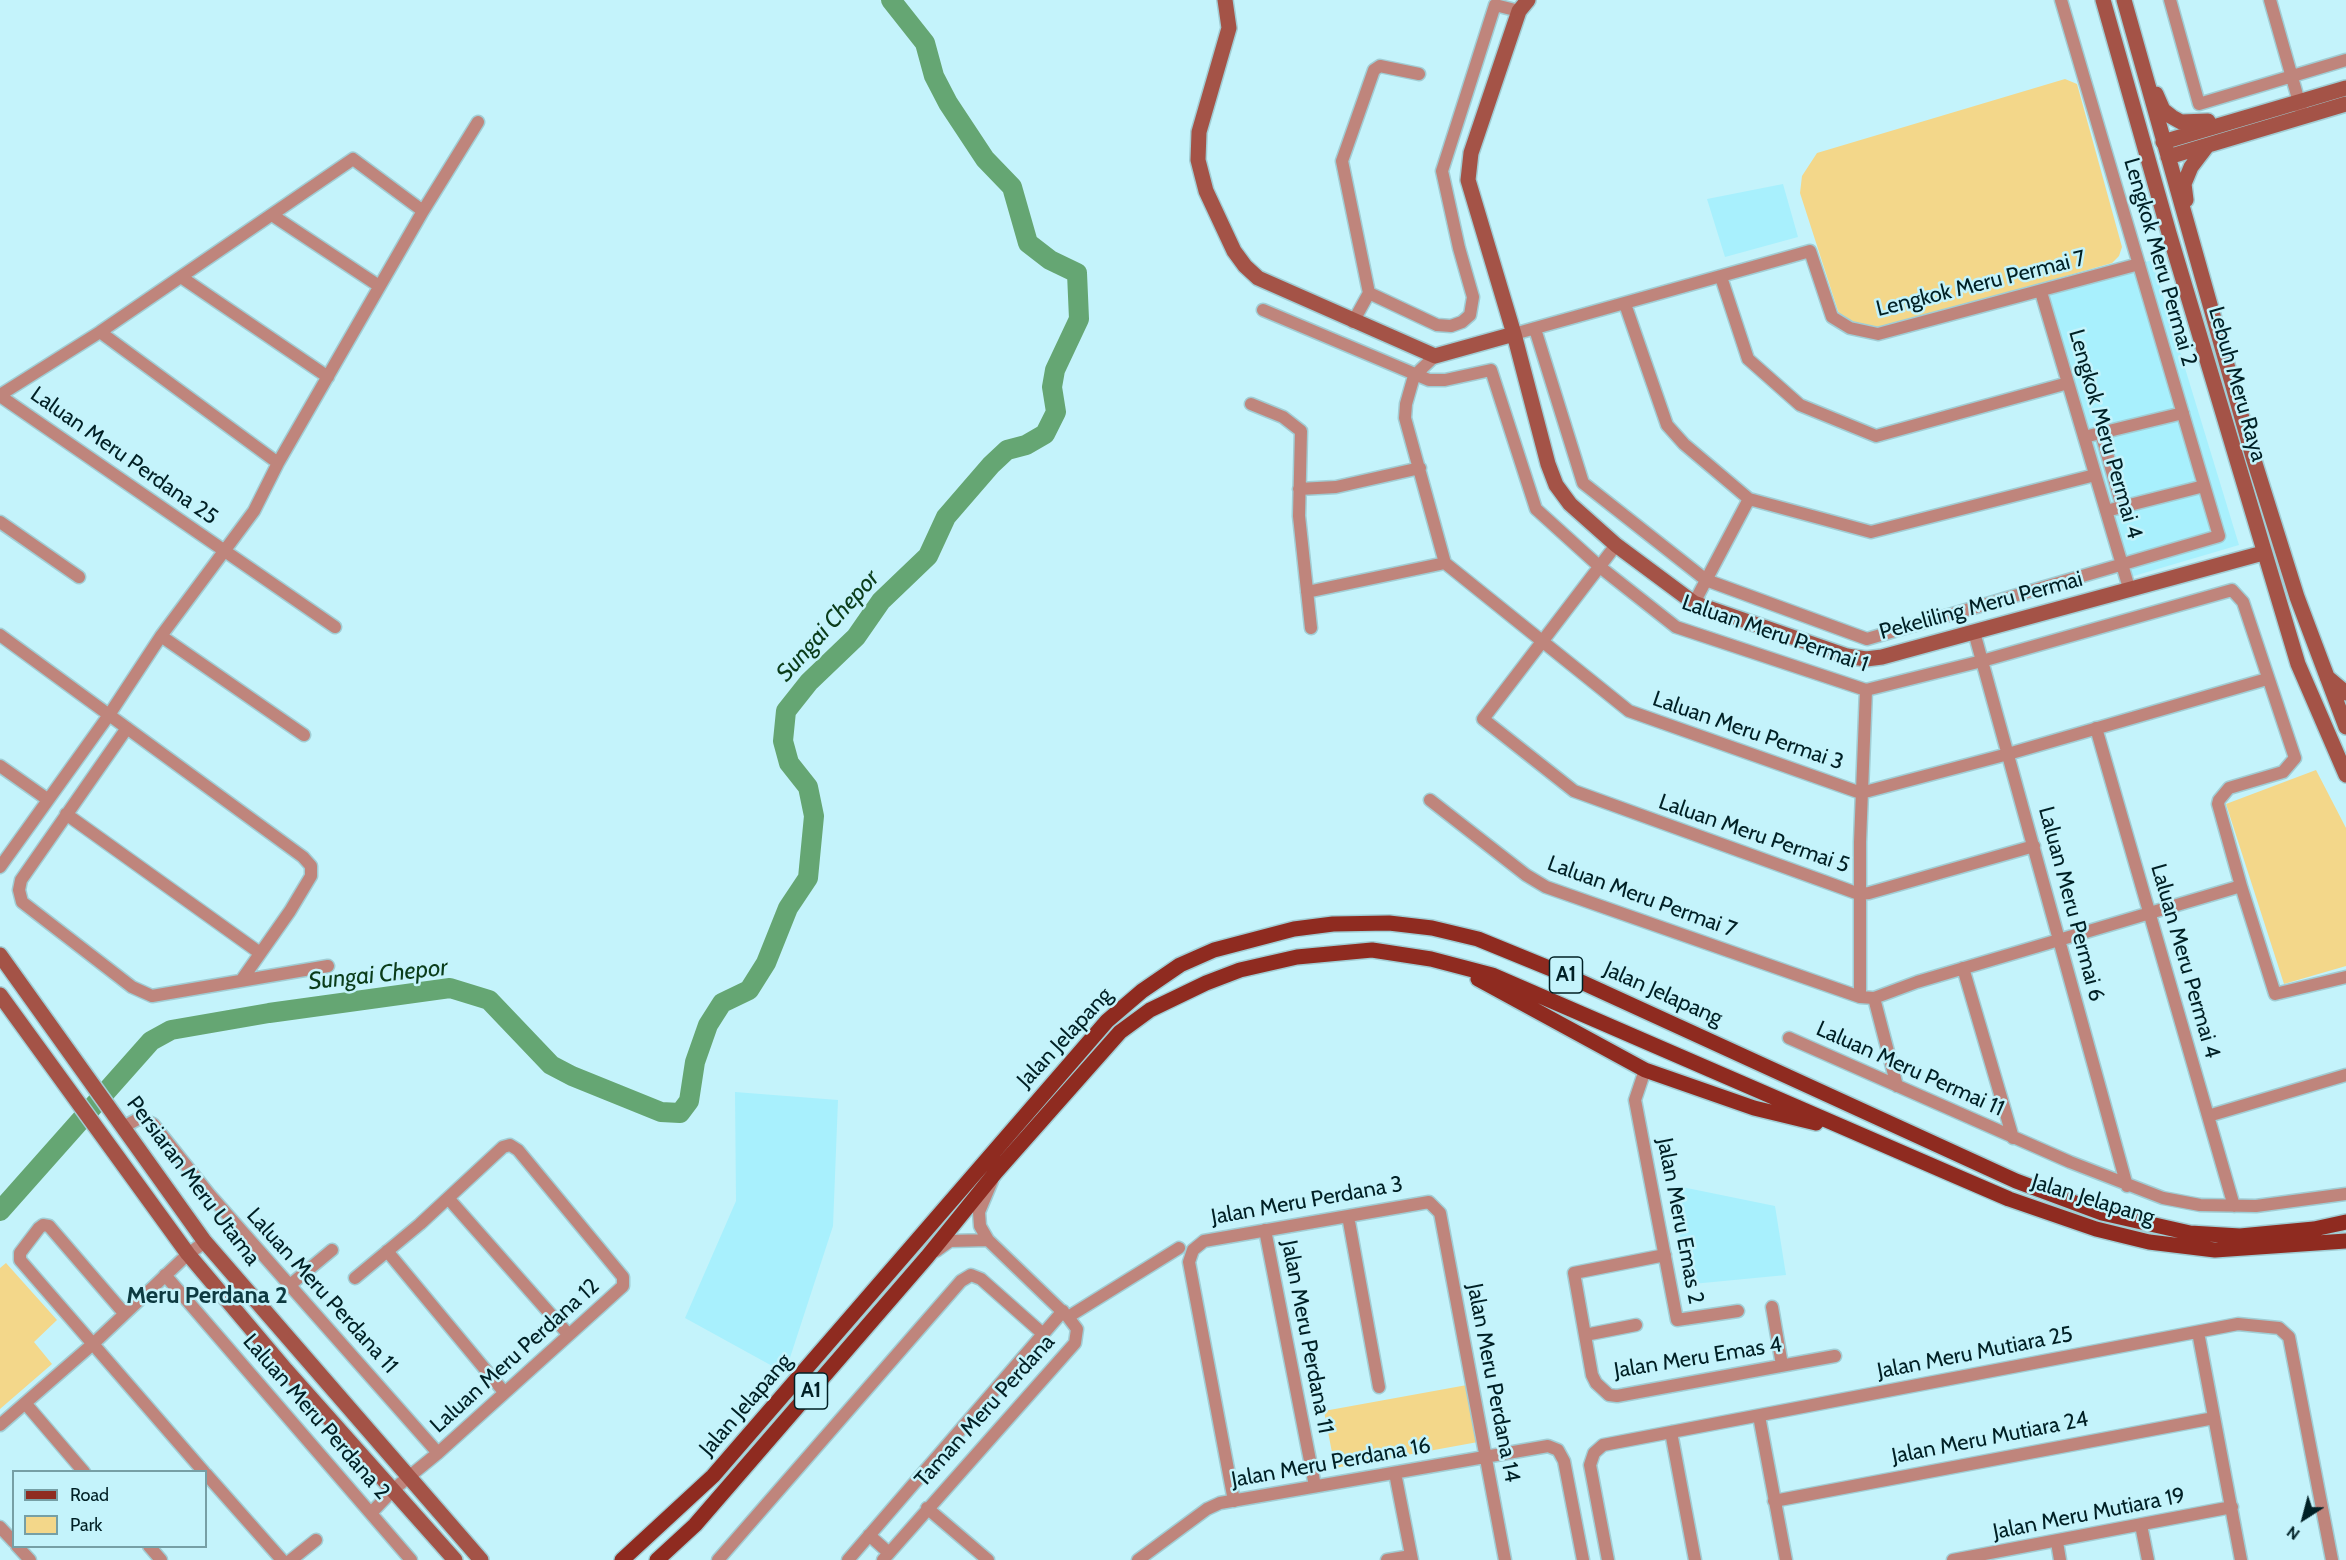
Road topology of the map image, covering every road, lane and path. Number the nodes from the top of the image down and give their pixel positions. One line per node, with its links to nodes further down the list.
1 (1225, 0): 33 (street)
2 (2061, 0): 25 (street, Lengkok Meru Permai 2)
3 (2103, 0): 14 (street, Lebuh Meru Raya)
4 (2124, 0): 9 (street, Lebuh Meru Raya)
5 (2170, 0): 11 (street)
6 (2270, 0): 11 (street)
7 (1524, 5): 30 (street); 36 (street, Pekeliling Meru Permai)
8 (2346, 60): 11 (street)
9 (2141, 62): 17 (street); 20 (street, Lebuh Meru Raya)
10 (1419, 74): 30 (street)
11 (2291, 76): 13 (street)
12 (2346, 88): 13 (street)
13 (2299, 101): 16 (street); 17 (street)
14 (2132, 102): 20 (street); 24 (street, Lebuh Meru Raya)
15 (2346, 104): 16 (street)
16 (2303, 117): 19 (street)
17 (2231, 121): 20 (street)
18 (478, 122): 21 (street)
19 (2206, 146): 20 (street); 23 (street)
20 (2163, 150): 23 (street, Lebuh Meru Raya); 24 (street)
21 (423, 211): 22 (street); 28 (street)
22 (272, 215): 26 (street); 28 (street)
23 (2187, 216): 73 (street, Lebuh Meru Raya)
24 (2169, 233): 57 (street, Lebuh Meru Raya)
25 (2139, 264): 29 (street, Lengkok Meru Permai 7); 43 (street, Lengkok Meru Permai 2)
26 (181, 277): 35 (street); 39 (street)
27 (1721, 277): 29 (street, Lengkok Meru Permai 7); 31 (street); 40 (street)
28 (379, 286): 39 (street)
29 (2041, 292): 40 (street, Lengkok Meru Permai 4)
30 (1369, 293): 33 (street)
31 (1625, 304): 34 (street); 51 (street)
32 (1263, 310): 38 (street, Laluan Meru Permai 1)
33 (1353, 322): 37 (street)
34 (1535, 329): 36 (street); 62 (street)
35 (100, 332): 41 (street); 46 (street)
36 (1514, 333): 37 (street); 55 (street, Pekeliling Meru Permai)
37 (1435, 356): 38 (street)
38 (1414, 376): 47 (street); 60 (street, Laluan Meru Permai 1)
39 (328, 377): 46 (street)
40 (2068, 383): 45 (street, Lengkok Meru Permai 4)
41 (0, 395): 56 (street, Laluan Meru Perdana 25)
42 (1251, 404): 50 (street)
43 (2182, 414): 44 (street); 49 (street, Lengkok Meru Permai 2)
44 (2101, 433): 45 (street); 52 (street)
45 (2084, 437): 48 (street, Lengkok Meru Permai 4)
46 (278, 463): 56 (street)
47 (1420, 468): 50 (street); 58 (street)
48 (2095, 475): 51 (street); 53 (street, Lengkok Meru Permai 4)
49 (2204, 486): 52 (street); 59 (street, Lengkok Meru Permai 2)
50 (1299, 489): 64 (street)
51 (1749, 500): 62 (street)
52 (2122, 506): 53 (street)
53 (2106, 511): 59 (street, Lengkok Meru Permai 4)
54 (0, 522): 61 (street)
55 (1616, 545): 60 (street); 65 (street, Pekeliling Meru Permai)
56 (225, 551): 66 (street, Laluan Meru Perdana 25); 70 (street)
57 (2263, 553): 63 (street, Pekeliling Meru Permai); 84 (street, Lebuh Meru Raya)
58 (1445, 563): 64 (street); 71 (street, Laluan Meru Permai 3)
59 (2122, 566): 62 (street); 63 (street, Lengkok Meru Permai 4)
60 (1600, 567): 71 (street); 75 (street, Laluan Meru Permai 1)
61 (79, 577)
62 (1706, 580): 65 (street)
63 (2129, 588): 68 (street, Pekeliling Meru Permai)
64 (1307, 592): 67 (street)
65 (1694, 603): 68 (street, Pekeliling Meru Permai)
66 (335, 627)
67 (1311, 628)
68 (1974, 632): 72 (street, Laluan Meru Permai 6)
69 (0, 635): 77 (street)
70 (161, 636): 77 (street); 81 (street)
71 (1542, 642): 85 (street, Laluan Meru Permai 3); 92 (street, Laluan Meru Permai 5)
72 (1982, 661): 74 (street, Laluan Meru Permai 1); 75 (street, Laluan Meru Permai 1); 82 (street, Laluan Meru Permai 6)
73 (2325, 674): 76 (street); 78 (street, Lebuh Meru Raya)
74 (2267, 679): 80 (street, Laluan Meru Permai 3); 91 (street)
75 (1866, 690): 85 (street)
76 (2346, 693)
77 (109, 715): 79 (street); 86 (street)
78 (2344, 718)
79 (127, 728): 88 (street); 95 (street)
80 (2096, 728): 82 (street, Laluan Meru Permai 3); 93 (street, Laluan Meru Permai 4)
81 (303, 735)
82 (2008, 754): 85 (street, Laluan Meru Permai 3); 89 (street, Laluan Meru Permai 6)
83 (0, 766): 86 (street)
84 (2346, 775)
85 (1861, 793): 92 (street)
86 (46, 800): 90 (street)
87 (1430, 800): 103 (street, Laluan Meru Permai 7)
88 (66, 814): 95 (street); 101 (street)
89 (2034, 846): 92 (street, Laluan Meru Permai 5); 94 (street, Laluan Meru Permai 6)
90 (0, 867)
91 (2241, 886): 93 (street); 100 (street)
92 (1859, 894): 103 (street)
93 (2149, 912): 94 (street); 109 (street, Laluan Meru Permai 4)
94 (2060, 939): 99 (street); 114 (street, Laluan Meru Permai 6)
95 (260, 953): 101 (street)
96 (0, 956): 110 (street, Persiaran Meru Utama)
97 (1431, 959): 106 (main road); 111 (main road, Jalan Jelapang / A1); 113 (main road, Jalan Jelapang / A1)
98 (328, 966): 101 (street)
99 (1964, 968): 104 (street); 112 (street)
100 (2346, 977)
101 (243, 978)
102 (0, 996): 128 (street, Persiaran Meru Utama)
103 (1860, 996): 104 (street, Laluan Meru Permai 7)
104 (1874, 998): 108 (street)
105 (1789, 1038): 108 (street, Laluan Meru Permai 11)
106 (1645, 1070): 111 (main road); 129 (street, Jalan Meru Emas 2)
107 (2346, 1076): 109 (street)
108 (1897, 1086): 112 (street, Laluan Meru Permai 11)
109 (2208, 1116): 117 (street, Laluan Meru Permai 4)
110 (120, 1123): 124 (street, Persiaran Meru Utama); 133 (street, Laluan Meru Perdana 11)
111 (1856, 1133): 123 (main road, Jalan Jelapang / A1)
112 (2013, 1137): 114 (street, Laluan Meru Permai 11)
113 (996, 1172): 122 (street, Taman Meru Perdana); 130 (main road, Jalan Jelapang / A1)
114 (2127, 1186): 117 (street, Laluan Meru Permai 11)
115 (2346, 1194): 117 (street, Laluan Meru Permai 11)
116 (448, 1198): 127 (street); 141 (street); 141 (street, Laluan Meru Perdana 12)
117 (2234, 1206)
118 (1440, 1213): 119 (street, Jalan Meru Perdana 3); 154 (street, Jalan Meru Perdana 14)
119 (1348, 1216): 121 (street, Jalan Meru Perdana 3); 146 (street)
120 (2346, 1222): 184 (main road, Jalan Jelapang / A1)
121 (1265, 1230): 160 (street, Jalan Meru Perdana 11); 162 (street, Jalan Meru Perdana 3)
122 (988, 1240): 130 (street); 137 (street, Taman Meru Perdana)
123 (2346, 1241)
124 (205, 1242): 128 (street); 159 (street, Persiaran Meru Utama)
125 (1179, 1248): 137 (street)
126 (332, 1250): 133 (street)
127 (387, 1251): 132 (street); 147 (street)
128 (188, 1254): 131 (street); 161 (street, Persiaran Meru Utama)
129 (1665, 1255): 135 (street, Jalan Meru Emas 2); 142 (street, Jalan Meru Emas 4)
130 (927, 1257): 185 (main road, Jalan Jelapang / A1)
131 (165, 1275): 136 (street); 166 (street, Laluan Meru Perdana 2)
132 (355, 1278)
133 (290, 1285): 153 (street, Laluan Meru Perdana 11)
134 (1772, 1307): 145 (street)
135 (1738, 1311)
136 (124, 1313): 143 (street); 143 (street)
137 (1066, 1314): 140 (street); 164 (street, Taman Meru Perdana)
138 (1636, 1325): 142 (street)
139 (2198, 1332): 149 (street, Jalan Meru Mutiara 25); 150 (street); 200 (street, Jalan Meru Mutiara 25)
140 (1042, 1333): 169 (street); 186 (street)
141 (568, 1334): 147 (street, Laluan Meru Perdana 12)
142 (1585, 1335): 145 (street, Jalan Meru Emas 4)
143 (94, 1343): 148 (street); 156 (street)
144 (1835, 1356): 145 (street, Jalan Meru Emas 4)
145 (1782, 1365)
146 (1379, 1387)
147 (504, 1392): 153 (street, Laluan Meru Perdana 12)
148 (25, 1403): 151 (street); 155 (street)
149 (1759, 1416): 152 (street, Jalan Meru Mutiara 25); 163 (street)
150 (2214, 1418): 163 (street, Jalan Meru Mutiara 24); 165 (street)
151 (0, 1425)
152 (1671, 1432): 193 (street, Jalan Meru Mutiara 25); 194 (street)
153 (438, 1453): 159 (street, Laluan Meru Perdana 12)
154 (1485, 1458): 157 (street, Jalan Meru Perdana 16); 191 (street, Jalan Meru Perdana 14); 192 (street, Jalan Meru Perdana 16)
155 (82, 1470)
156 (203, 1470)
157 (1395, 1473): 160 (street, Jalan Meru Perdana 16); 176 (street)
158 (207, 1474): 179 (street)
159 (410, 1476): 161 (street, Laluan Meru Perdana 12); 183 (street, Persiaran Meru Utama)
160 (1315, 1486): 162 (street, Jalan Meru Perdana 16)
161 (394, 1489): 166 (street, Laluan Meru Perdana 12); 182 (street, Persiaran Meru Utama)
162 (1234, 1501): 189 (street, Jalan Meru Perdana 16)
163 (1774, 1501): 195 (street)
164 (927, 1508): 175 (street, Taman Meru Perdana); 188 (street)
165 (2232, 1508): 167 (street, Jalan Meru Mutiara 19); 199 (street)
166 (372, 1512): 181 (street, Laluan Meru Perdana 2)
167 (2141, 1525): 172 (street, Jalan Meru Mutiara 19); 198 (street)
168 (0, 1527): 170 (street)
169 (869, 1535): 175 (street); 187 (street)
170 (12, 1540)
171 (316, 1540): 180 (street)
172 (2057, 1542): 196 (street, Jalan Meru Mutiara 19); 197 (street)
173 (19, 1548): 177 (street)
174 (151, 1548): 178 (street)
175 (886, 1557)
176 (1411, 1558): 190 (street)
177 (30, 1560)
178 (161, 1560)
179 (282, 1560)
180 (291, 1560)
181 (411, 1560)
182 (455, 1560)
183 (481, 1560)
184 (622, 1560)
185 (657, 1560)
186 (718, 1560)
187 (848, 1560)
188 (988, 1560)
189 (1138, 1560)
190 (1387, 1560)
191 (1505, 1560)
192 (1583, 1560)
193 (1608, 1560)
194 (1695, 1560)
195 (1786, 1560)
196 (1953, 1560)
197 (2060, 1560)
198 (2148, 1560)
199 (2241, 1560)
200 (2332, 1560)

